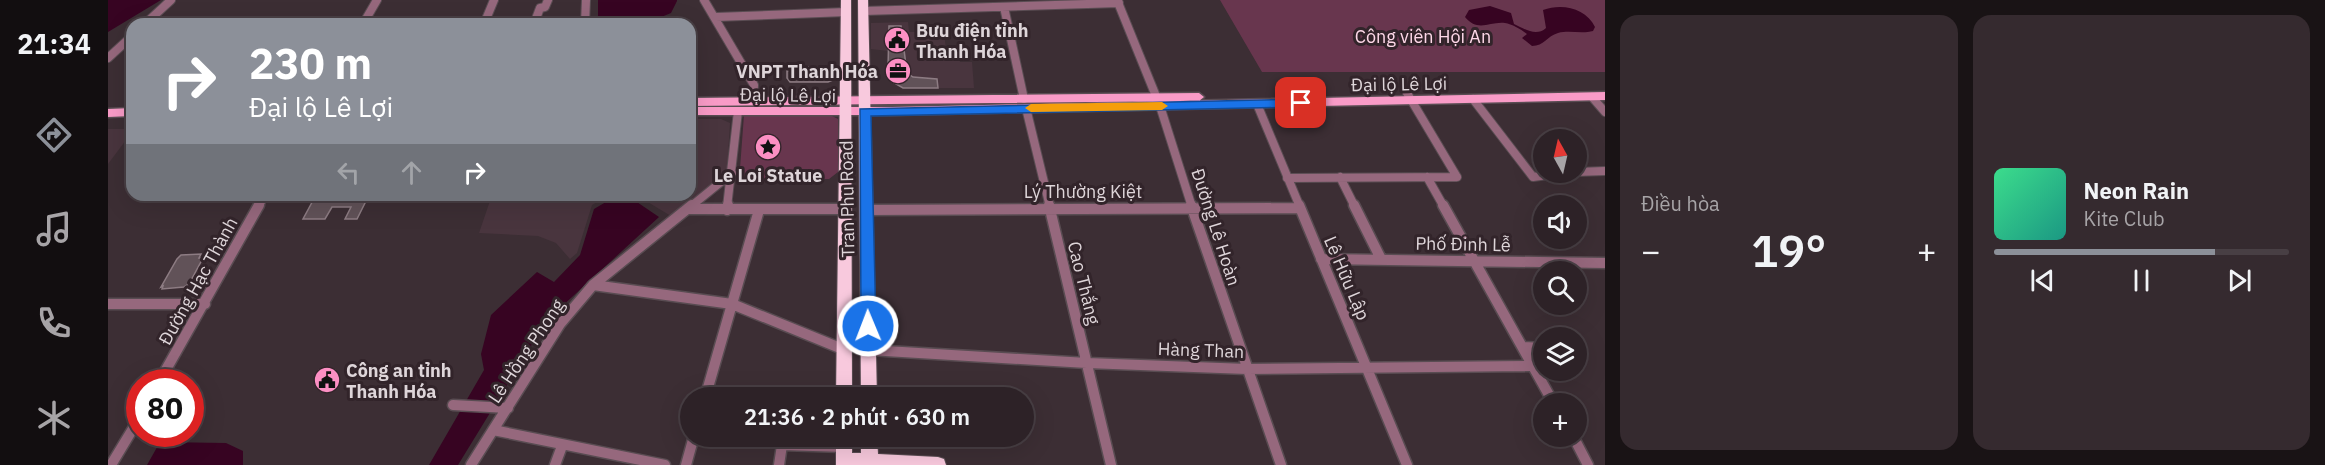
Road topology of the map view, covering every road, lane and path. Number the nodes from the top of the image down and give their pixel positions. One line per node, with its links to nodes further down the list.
1 (171, 0): 14 (street)
2 (377, 0): 15 (street)
3 (494, 0): 16 (street)
4 (548, 0): 17 (street)
5 (586, 0): 18 (street)
6 (704, 0): 13 (street)
7 (959, 0): 12 (street)
8 (1118, 2): 11 (street); 27 (street, Đường Lê Hoàn)
9 (846, 6): 13 (street); 32 (highway, Tran Phu Road)
10 (863, 6): 12 (street); 31 (highway, Tran Phu Road)
11 (1004, 8): 12 (street); 29 (street, Cao Thắng)
12 (960, 9)
13 (716, 17): 26 (street)
14 (152, 18)
15 (366, 18)
16 (486, 18)
17 (536, 18)
18 (585, 18)
19 (126, 42): 20 (street)
20 (108, 58)
21 (1605, 88): 22 (main road, Đại lộ Lê Lợi)
22 (1410, 96): 25 (main road, Đại lộ Lê Lợi); 27 (main road, Đại lộ Lê Lợi); 30 (main road, Đại lộ Lê Lợi); 43 (street)
23 (1605, 96): 24 (main road, Đại lộ Lê Lợi)
24 (1592, 97): 25 (main road, Đại lộ Lê Lợi); 36 (street)
25 (1473, 99): 44 (street)
26 (753, 101): 28 (main road, Đại lộ Lê Lợi); 32 (main road, Đại lộ Lê Lợi)
27 (1158, 101): 29 (main road, Đại lộ Lê Lợi); 30 (main road, Đại lộ Lê Lợi); 47 (street, Đường Lê Hoàn)
28 (696, 102)
29 (1025, 104): 31 (main road, Đại lộ Lê Lợi); 49 (street, Cao Thắng)
30 (1257, 104): 45 (street, Lê Hữu Lập)
31 (865, 105): 32 (main road, Đại lộ Lê Lợi); 54 (highway, Tran Phu Road)
32 (846, 106): 34 (main road, Đại lộ Lê Lợi); 51 (highway, Tran Phu Road)
33 (696, 111): 34 (main road, Đại lộ Lê Lợi)
34 (738, 111): 41 (street)
35 (126, 112): 37 (main road)
36 (1605, 112)
37 (108, 114): 38 (main road)
38 (126, 118)
39 (1605, 171): 40 (street)
40 (1587, 172)
41 (732, 173): 48 (street, Lê Hồng Phong); 52 (street)
42 (1340, 177): 43 (street); 45 (street); 56 (street)
43 (1427, 177): 57 (street)
44 (1533, 177)
45 (1287, 178): 50 (street, Lê Hữu Lập)
46 (262, 201): 61 (street, Đường Hạc Thành)
47 (1192, 207): 49 (street, Lý Thường Kiệt); 50 (street, Lý Thường Kiệt); 71 (street, Đường Lê Hoàn)
48 (688, 208): 52 (street); 59 (street, Lê Hồng Phong)
49 (1049, 208): 54 (street, Lý Thường Kiệt); 67 (street, Cao Thắng)
50 (1299, 208): 55 (street, Lê Hữu Lập)
51 (846, 209): 53 (street); 65 (highway, Tran Phu Road)
52 (727, 210): 53 (street)
53 (759, 210): 62 (street)
54 (867, 210): 66 (highway, Tran Phu Road)
55 (1321, 259): 56 (street, Phố Đinh Lễ); 68 (street, Lê Hữu Lập)
56 (1381, 259): 57 (street, Phố Đinh Lễ)
57 (1474, 261): 58 (street, Phố Đinh Lễ); 63 (street)
58 (1605, 262)
59 (593, 285): 62 (street); 76 (street, Lê Hồng Phong)
60 (108, 304): 61 (street)
61 (205, 304): 70 (street, Đường Hạc Thành)
62 (732, 304): 65 (street); 72 (street)
63 (1523, 347): 64 (street); 69 (street)
64 (1533, 347)
65 (845, 350): 66 (highway); 73 (highway, Tran Phu Road)
66 (869, 350): 67 (street, Hàng Than); 74 (highway, Tran Phu Road)
67 (1086, 363): 71 (street, Hàng Than); 93 (street, Cao Thắng)
68 (1366, 366): 69 (street, Hàng Than); 71 (street, Hàng Than); 95 (street, Lê Hữu Lập)
69 (1533, 366)
70 (167, 369)
71 (1247, 369): 94 (street, Đường Lê Hoàn)
72 (708, 387)
73 (844, 387)
74 (869, 387)
75 (453, 405): 76 (street)
76 (508, 408): 77 (street, Lê Hồng Phong)
77 (493, 430): 79 (street); 87 (street, Lê Hồng Phong)
78 (126, 440): 86 (street)
79 (562, 446): 84 (street); 88 (street)
80 (691, 447): 90 (street)
81 (869, 447): 85 (highway)
82 (1579, 447): 96 (street)
83 (843, 452): 85 (highway); 91 (street)
84 (620, 461): 89 (street)
85 (870, 462): 92 (highway)
86 (111, 465)
87 (471, 465)
88 (555, 465)
89 (664, 465)
90 (686, 465)
91 (779, 465)
92 (938, 465)
93 (1111, 465)
94 (1281, 465)
95 (1407, 465)
96 (1588, 465)

